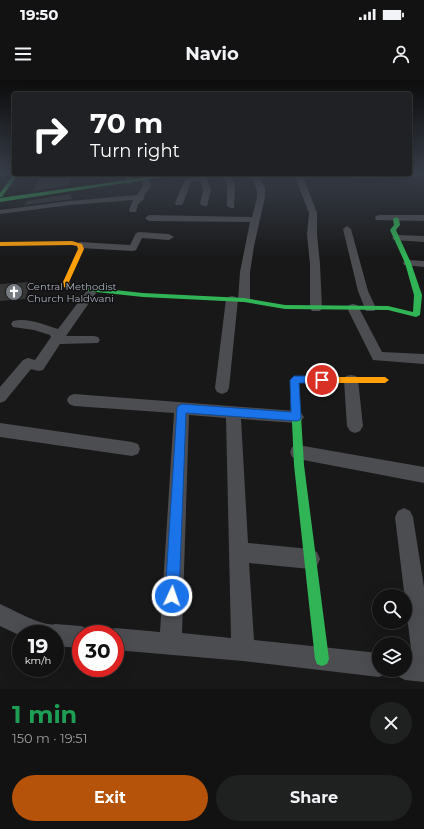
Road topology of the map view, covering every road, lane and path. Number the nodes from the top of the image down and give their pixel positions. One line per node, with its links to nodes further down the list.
1 (88, 201): 8 (street)
2 (136, 201): 7 (street)
3 (230, 201): 6 (street)
4 (260, 201): 13 (street)
5 (309, 201): 24 (street)
6 (230, 206)
7 (133, 210)
8 (0, 212)
9 (149, 218): 13 (street)
10 (379, 218): 12 (street)
11 (424, 218): 12 (street)
12 (396, 219): 16 (main road)
13 (256, 220): 23 (street)
14 (347, 229): 26 (street)
15 (169, 237): 19 (street)
16 (397, 238): 17 (street); 20 (main road)
17 (424, 239)
18 (0, 244): 19 (main road)
19 (80, 245): 22 (main road)
20 (408, 263): 21 (street); 26 (main road)
21 (424, 264)
22 (93, 290): 23 (main road); 28 (street)
23 (238, 300): 24 (main road); 33 (street)
24 (316, 308): 25 (main road)
25 (353, 308): 26 (main road); 30 (street)
26 (370, 308)
27 (17, 324): 28 (street)
28 (57, 339): 29 (street); 34 (street)
29 (94, 340)
30 (424, 358)
31 (350, 380): 32 (main road); 38 (main road); 39 (street)
32 (385, 380)
33 (222, 388)
34 (0, 397)
35 (74, 400): 36 (street)
36 (182, 408): 37 (street); 50 (street)
37 (234, 412): 38 (street); 45 (street)
38 (296, 417): 42 (main road)
39 (355, 426)
40 (0, 430): 41 (street)
41 (132, 449)
42 (298, 452): 43 (street); 46 (main road)
43 (424, 475)
44 (404, 518): 53 (street)
45 (238, 552): 46 (street); 51 (street)
46 (310, 559): 52 (main road)
47 (0, 615): 48 (street)
48 (22, 625)
49 (124, 640): 50 (street)
50 (170, 643): 51 (street)
51 (244, 650): 52 (street)
52 (322, 659): 54 (street)
53 (424, 662)
54 (372, 664)
55 (412, 669): 56 (street)
56 (424, 670)

